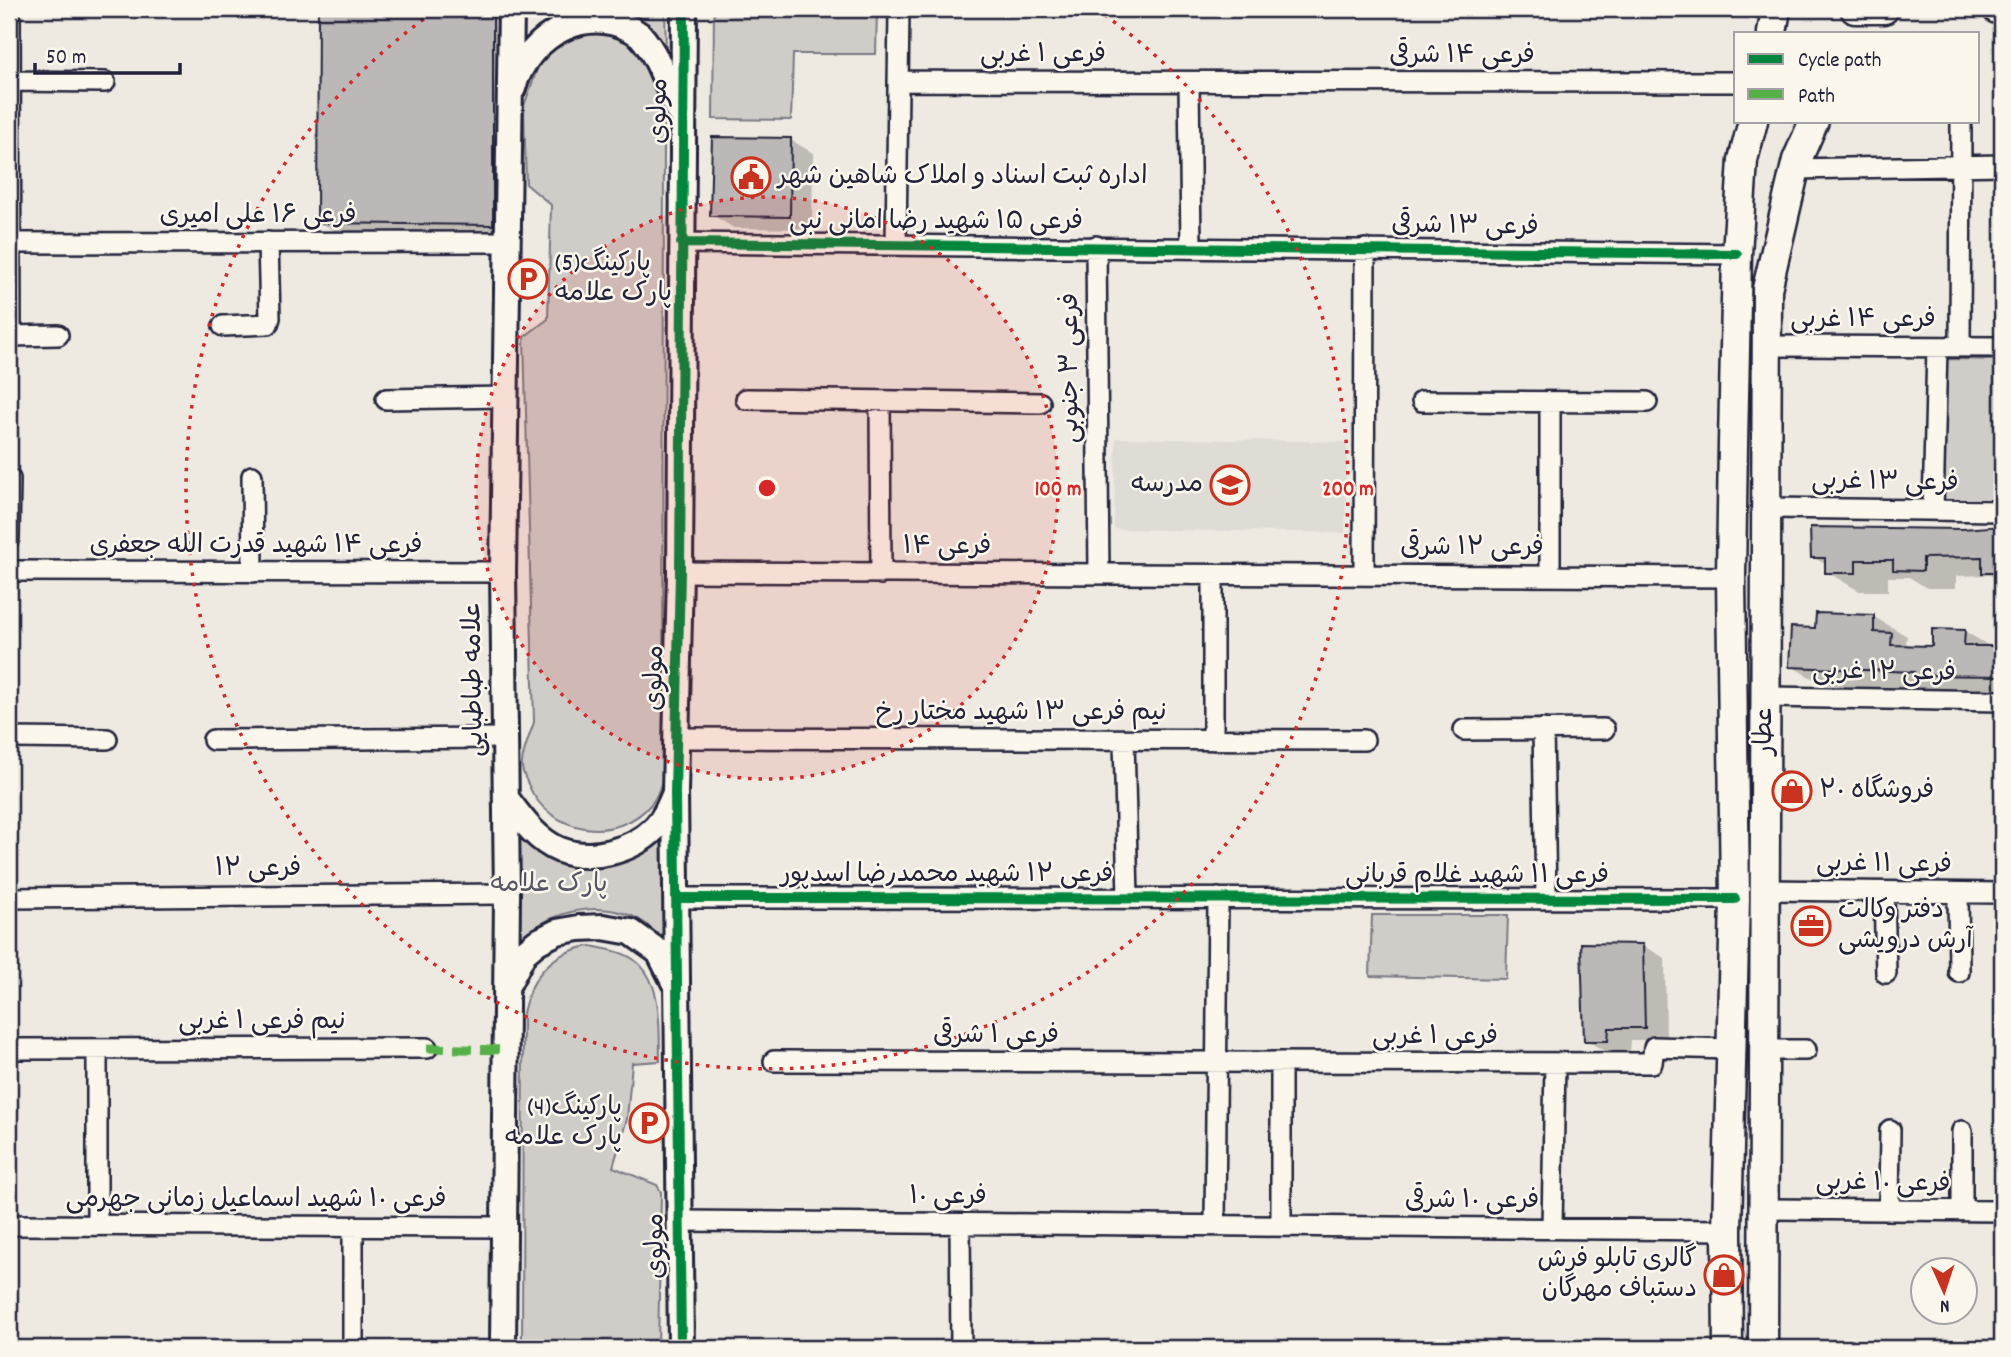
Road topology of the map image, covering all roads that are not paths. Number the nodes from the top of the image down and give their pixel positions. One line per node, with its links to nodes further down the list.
1 (10, 9): 11 (street)
2 (511, 9): 16 (street, علامه طباطبایی)
3 (684, 9): 17 (street, مولوی)
4 (899, 9): 12 (street)
5 (1776, 9): 9 (main road)
6 (1873, 9): 10 (main road)
7 (1997, 9): 8 (main road)
8 (2002, 11)
9 (1772, 32)
10 (1862, 32)
11 (9, 80): 13 (street); 26 (street)
12 (898, 81): 14 (street, فرعی ۱ غربی); 28 (street)
13 (105, 82)
14 (1189, 82): 15 (street, فرعی ۱۴ شرقی); 30 (street)
15 (1734, 82)
16 (509, 105): 17 (street); 25 (street, علامه طباطبایی)
17 (682, 122): 27 (street, مولوی)
18 (1753, 122): 32 (main road, عطار)
19 (1814, 122): 23 (main road, عطار)
20 (1962, 122): 22 (street)
21 (2002, 165): 22 (street)
22 (1962, 166): 23 (street); 37 (street)
23 (1794, 169): 35 (main road, عطار)
24 (268, 242): 25 (street, فرعی ۱۶ علی امیری); 26 (street, فرعی ۱۶ علی امیری); 33 (street)
25 (508, 242): 39 (street, علامه طباطبایی)
26 (9, 243): 34 (street)
27 (681, 243): 28 (street, فرعی ۱۵ شهید رضا امانی نبی); 58 (street, مولوی)
28 (896, 245): 29 (street, فرعی ۱۵ شهید رضا امانی نبی)
29 (1096, 246): 30 (street, فرعی ۱۵ شهید رضا امانی نبی); 60 (street, فرعی ۳ جنوبی)
30 (1191, 247): 31 (street, فرعی ۱۳ شرقی)
31 (1365, 249): 32 (street, فرعی ۱۳ شرقی); 62 (street)
32 (1737, 254): 47 (main road, عطار)
33 (223, 326)
34 (58, 335)
35 (1767, 346): 36 (street, فرعی ۱۴ غربی); 48 (main road, عطار)
36 (1937, 347): 37 (street, فرعی ۱۴ غربی); 52 (street)
37 (1960, 347): 38 (street)
38 (2002, 347)
39 (506, 397): 40 (street); 57 (street, علامه طباطبایی)
40 (386, 399)
41 (746, 399): 43 (street)
42 (1422, 401): 45 (street)
43 (880, 402): 44 (street); 59 (street)
44 (1040, 402)
45 (1550, 402): 46 (street); 63 (street)
46 (1647, 402)
47 (1734, 405): 48 (main road); 64 (main road, عطار)
48 (1766, 407): 51 (main road, عطار)
49 (252, 476): 56 (street)
50 (10, 479): 54 (street)
51 (1766, 508): 52 (street, فرعی ۱۳ غربی); 65 (main road, عطار)
52 (1933, 510): 53 (street, فرعی ۱۳ غربی)
53 (2002, 511)
54 (9, 538)
55 (9, 572): 56 (street, فرعی ۱۴ شهید قدرت الله جعفری)
56 (253, 572): 57 (street, فرعی ۱۴ شهید قدرت الله جعفری)
57 (503, 572): 71 (street, علامه طباطبایی)
58 (680, 572): 59 (street, فرعی ۱۴); 72 (street, مولوی)
59 (881, 573): 60 (street, فرعی ۱۴)
60 (1098, 574): 61 (street, فرعی ۱۴)
61 (1213, 574): 62 (street, فرعی ۱۲ شرقی); 76 (street)
62 (1364, 574): 63 (street, فرعی ۱۲ شرقی)
63 (1550, 575): 64 (street, فرعی ۱۲ شرقی)
64 (1731, 577): 90 (main road, عطار)
65 (1765, 697): 66 (street, فرعی ۱۲ غربی); 80 (main road, عطار)
66 (2002, 701)
67 (1543, 729): 68 (street); 69 (street); 89 (street)
68 (1604, 729)
69 (1464, 730)
70 (9, 738): 73 (street)
71 (505, 738): 74 (street); 79 (street, علامه طباطبایی)
72 (678, 738): 75 (street, نیم فرعی ۱۳ شهید مختار رخ); 78 (street, مولوی)
73 (107, 739)
74 (213, 740)
75 (1124, 740): 76 (street, نیم فرعی ۱۳ شهید مختار رخ); 87 (street)
76 (1213, 740): 77 (street, نیم فرعی ۱۳ شهید مختار رخ)
77 (1364, 740)
78 (675, 792): 79 (street); 86 (street, مولوی)
79 (506, 798): 84 (street, علامه طباطبایی)
80 (1765, 890): 81 (street, فرعی ۱۱ غربی); 99 (main road, عطار)
81 (1884, 892): 82 (street, فرعی ۱۱ غربی); 92 (street)
82 (1958, 893): 83 (street, فرعی ۱۱ غربی); 91 (street)
83 (2002, 893)
84 (507, 894): 85 (street, فرعی ۱۲); 94 (street, علامه طباطبایی)
85 (9, 898)
86 (676, 898): 87 (street, فرعی ۱۲ شهید محمدرضا اسدپور); 93 (street, مولوی)
87 (1128, 898): 88 (street, فرعی ۱۲ شهید محمدرضا اسدپور)
88 (1219, 898): 89 (street, فرعی ۱۱ شهید غلام قربانی); 102 (street)
89 (1546, 898): 90 (street, فرعی ۱۱ شهید غلام قربانی)
90 (1735, 899): 98 (main road, عطار)
91 (1959, 972)
92 (1886, 973)
93 (677, 989): 94 (street); 111 (street, مولوی)
94 (506, 990): 118 (street, علامه طباطبایی)
95 (427, 1048): 97 (street, نیم فرعی ۱ غربی)
96 (9, 1049): 97 (street)
97 (97, 1049): 114 (street)
98 (1731, 1049): 104 (street, فرعی ۱ غربی); 120 (main road, عطار)
99 (1764, 1050): 100 (street); 107 (main road, عطار)
100 (1807, 1050)
101 (774, 1061): 102 (street, فرعی ۱ شرقی)
102 (1217, 1062): 103 (street, فرعی ۱ غربی); 115 (street)
103 (1281, 1062): 104 (street, فرعی ۱ غربی); 116 (street)
104 (1555, 1063): 119 (street)
105 (1890, 1130): 108 (street)
106 (1962, 1131): 109 (street)
107 (1763, 1209): 108 (street, فرعی ۱۰ غربی); 126 (main road, عطار)
108 (1889, 1210): 109 (street, فرعی ۱۰ غربی)
109 (1962, 1211): 110 (street, فرعی ۱۰ غربی)
110 (2002, 1211)
111 (679, 1222): 112 (street, فرعی ۱۰); 123 (street, مولوی)
112 (960, 1224): 115 (street, فرعی ۱۰); 124 (street)
113 (9, 1225): 114 (street, فرعی ۱۰ شهید اسماعیل زمانی جهرمی)
114 (97, 1225): 117 (street, فرعی ۱۰ شهید اسماعیل زمانی جهرمی)
115 (1216, 1225): 116 (street, فرعی ۱۰ شرقی)
116 (1281, 1226): 119 (street, فرعی ۱۰ شرقی)
117 (353, 1227): 118 (street, فرعی ۱۰ شهید اسماعیل زمانی جهرمی); 121 (street)
118 (504, 1227): 122 (street, علامه طباطبایی)
119 (1552, 1227): 120 (street, فرعی ۱۰ شرقی)
120 (1727, 1230): 125 (main road, عطار)
121 (353, 1348)
122 (503, 1348)
123 (681, 1348)
124 (961, 1348)
125 (1728, 1348)
126 (1763, 1348)

